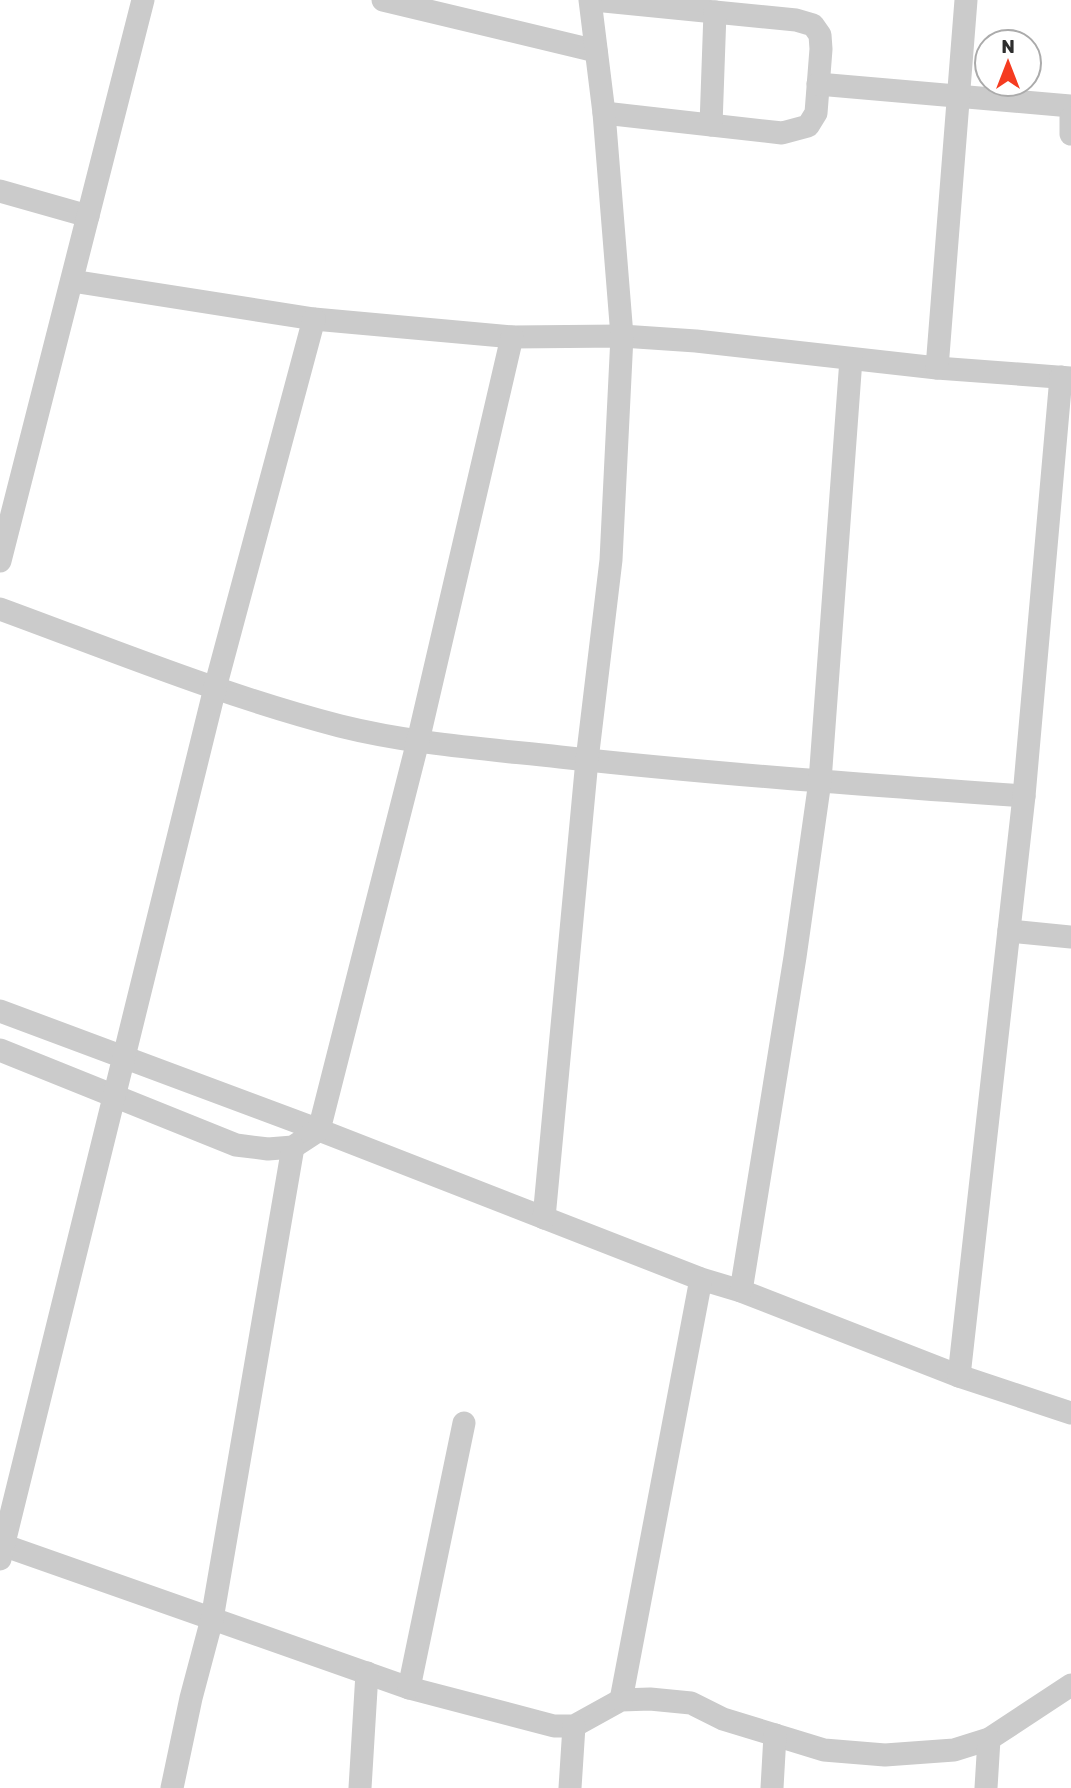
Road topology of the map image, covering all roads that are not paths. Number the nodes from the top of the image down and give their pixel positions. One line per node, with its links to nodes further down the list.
1 (144, 0): 15 (street)
2 (383, 0): 6 (street)
3 (592, 0): 5 (street); 6 (street)
4 (966, 0): 8 (street)
5 (716, 12): 7 (street); 12 (street)
6 (596, 51): 10 (street)
7 (818, 84): 8 (street); 12 (street)
8 (957, 97): 9 (street); 21 (street)
9 (1071, 106)
10 (604, 113): 12 (street); 18 (street)
11 (1071, 118): 13 (street)
12 (711, 125)
13 (1071, 134)
14 (0, 191): 15 (street)
15 (88, 216): 16 (street)
16 (72, 281): 17 (street); 23 (street)
17 (314, 318): 19 (street); 25 (street)
18 (622, 336): 19 (street); 20 (street); 27 (street)
19 (512, 337): 26 (street)
20 (851, 359): 21 (street); 28 (street)
21 (937, 368): 22 (street)
22 (1066, 377): 29 (street)
23 (0, 561)
24 (0, 609): 25 (street)
25 (215, 688): 26 (street); 34 (street)
26 (418, 741): 27 (street); 36 (street)
27 (587, 760): 28 (street); 38 (street)
28 (820, 781): 29 (street); 40 (street)
29 (1024, 796): 30 (street)
30 (1009, 931): 31 (street); 41 (street)
31 (1071, 937)
32 (0, 1011): 34 (street)
33 (0, 1051): 35 (street)
34 (125, 1057): 35 (street); 36 (street)
35 (114, 1098): 37 (street); 44 (street)
36 (319, 1130): 37 (street); 38 (street)
37 (293, 1147): 45 (street)
38 (544, 1218): 39 (street)
39 (701, 1279): 40 (street); 49 (street)
40 (741, 1291): 41 (street)
41 (959, 1376): 42 (street)
42 (1071, 1413)
43 (464, 1423): 48 (street)
44 (1, 1549): 45 (street)
45 (212, 1619): 46 (street); 53 (street)
46 (367, 1673): 48 (street); 54 (street)
47 (1071, 1685): 52 (street)
48 (409, 1688): 50 (street)
49 (621, 1700): 50 (street); 51 (street)
50 (574, 1726): 55 (street)
51 (775, 1735): 52 (street); 56 (street)
52 (989, 1739): 57 (street)
53 (172, 1788)
54 (360, 1788)
55 (570, 1788)
56 (772, 1788)
57 (986, 1788)

